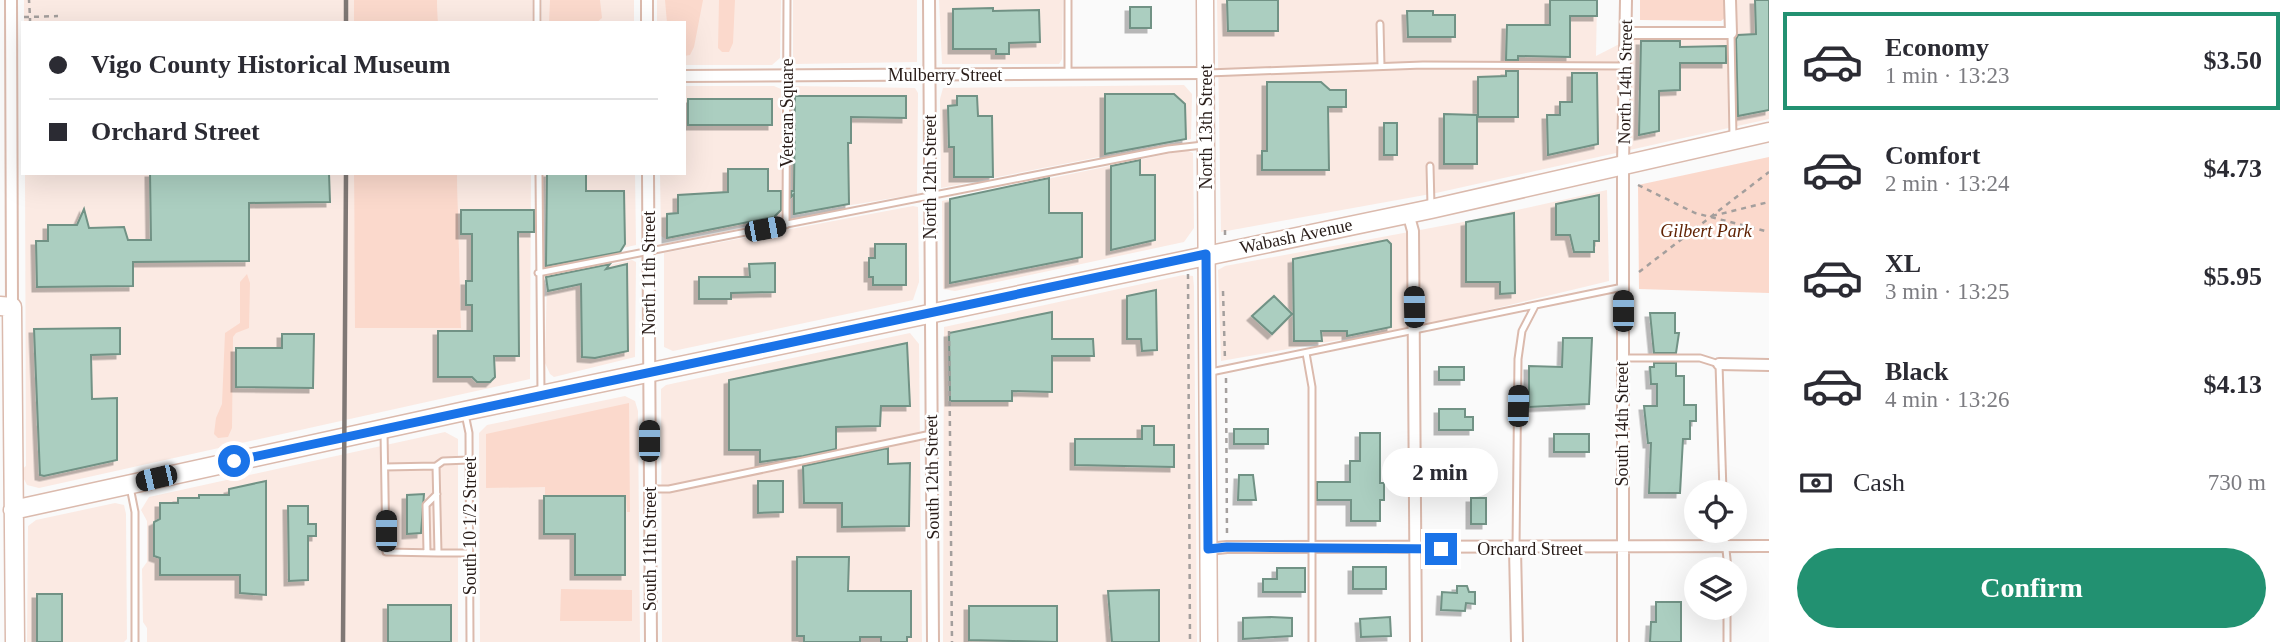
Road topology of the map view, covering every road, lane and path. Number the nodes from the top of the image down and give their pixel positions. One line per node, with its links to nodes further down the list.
1 (11, 0): 50 (street)
2 (537, 0): 12 (lane)
3 (647, 0): 13 (street)
4 (787, 0): 20 (lane, Veteran Square)
5 (929, 0): 21 (street, North 12th Street)
6 (1068, 0): 22 (lane)
7 (1205, 0): 19 (main road, North 13th Street)
8 (1626, 0): 15 (street, North 14th Street)
9 (1730, 0): 16 (street)
10 (58, 16): 11 (path)
11 (30, 21)
12 (537, 21)
13 (647, 21)
14 (1380, 24): 17 (lane)
15 (1627, 33): 16 (street); 18 (street, North 14th Street)
16 (1731, 33): 25 (lane)
17 (1381, 66): 18 (lane); 19 (lane)
18 (1626, 66): 27 (street, North 14th Street)
19 (1205, 73): 22 (street, Mulberry Street); 26 (main road, North 13th Street)
20 (786, 75): 21 (street, Mulberry Street); 23 (street, Mulberry Street); 38 (lane, Veteran Square)
21 (929, 75): 22 (street, Mulberry Street); 33 (street, North 12th Street)
22 (1068, 75)
23 (686, 76)
24 (1769, 132): 25 (main road, Wabash Avenue)
25 (1733, 140): 27 (main road, Wabash Avenue)
26 (1206, 145): 33 (lane); 43 (main road, North 13th Street)
27 (1623, 164): 35 (main road, Wabash Avenue); 48 (street, South 14th Street)
28 (1430, 166): 35 (lane)
29 (1769, 172): 37 (path)
30 (538, 175): 45 (lane)
31 (648, 175): 42 (street, North 11th Street)
32 (1638, 185): 37 (path)
33 (930, 198): 38 (lane); 51 (street, North 12th Street)
34 (1769, 202): 37 (path)
35 (1431, 209): 36 (main road, Wabash Avenue)
36 (1408, 213): 41 (main road, Wabash Avenue); 53 (street)
37 (1709, 216): 40 (path); 44 (path)
38 (786, 225): 42 (lane)
39 (1225, 228): 41 (path)
40 (1769, 232)
41 (1224, 250): 43 (main road, Wabash Avenue)
42 (649, 252): 45 (lane); 59 (street, North 11th Street)
43 (1206, 254): 51 (main road, Wabash Avenue); 60 (main road, North 13th Street)
44 (1639, 272)
45 (538, 273): 61 (lane)
46 (1187, 281): 93 (path)
47 (1223, 286): 58 (path)
48 (1623, 287): 49 (lane); 55 (street, South 14th Street)
49 (1535, 306): 53 (lane); 81 (lane)
50 (6, 307): 72 (main road)
51 (931, 313): 59 (main road, Wabash Avenue); 64 (street, South 12th Street)
52 (949, 331): 92 (path)
53 (1414, 332): 54 (lane); 80 (street)
54 (1306, 353): 58 (lane); 75 (lane)
55 (1622, 358): 56 (lane); 77 (street, South 14th Street)
56 (1720, 364): 57 (street); 68 (lane)
57 (1769, 365)
58 (1226, 369): 60 (lane); 74 (path)
59 (649, 372): 61 (main road, Wabash Avenue); 70 (street, South 11th Street)
60 (1206, 373): 79 (main road, North 13th Street)
61 (541, 395): 62 (main road, Wabash Avenue)
62 (465, 411): 63 (main road, Wabash Avenue); 65 (lane, South 10 1/2 Street)
63 (384, 428): 67 (lane); 69 (main road, Wabash Avenue)
64 (931, 434): 70 (lane); 91 (street, South 12th Street)
65 (469, 460): 66 (lane); 84 (lane, South 10 1/2 Street)
66 (436, 466): 67 (lane); 71 (lane)
67 (385, 467): 82 (lane)
68 (1723, 480)
69 (130, 484): 72 (main road, Wabash Avenue); 88 (lane)
70 (649, 489): 90 (street, South 11th Street)
71 (437, 494): 82 (lane); 83 (lane)
72 (7, 511): 87 (main road)
73 (1724, 543): 78 (lane)
74 (1227, 547): 75 (street, Orchard Street); 79 (street, Orchard Street)
75 (1311, 547): 80 (street, Orchard Street); 95 (lane)
76 (1769, 547): 78 (street, Orchard Street)
77 (1622, 548): 78 (street, Orchard Street); 81 (street, Orchard Street); 98 (street, South 14th Street)
78 (1724, 548): 85 (lane)
79 (1208, 549): 94 (main road, North 13th Street)
80 (1416, 549): 81 (street, Orchard Street); 96 (street)
81 (1516, 549): 97 (street)
82 (427, 552): 83 (lane)
83 (439, 553): 84 (lane)
84 (470, 553): 89 (lane, South 10 1/2 Street)
85 (1726, 557)
86 (1727, 620): 99 (lane)
87 (15, 642)
88 (135, 642)
89 (470, 642)
90 (651, 642)
91 (933, 642)
92 (952, 642)
93 (1190, 642)
94 (1209, 642)
95 (1312, 642)
96 (1416, 642)
97 (1517, 642)
98 (1623, 642)
99 (1727, 642)

